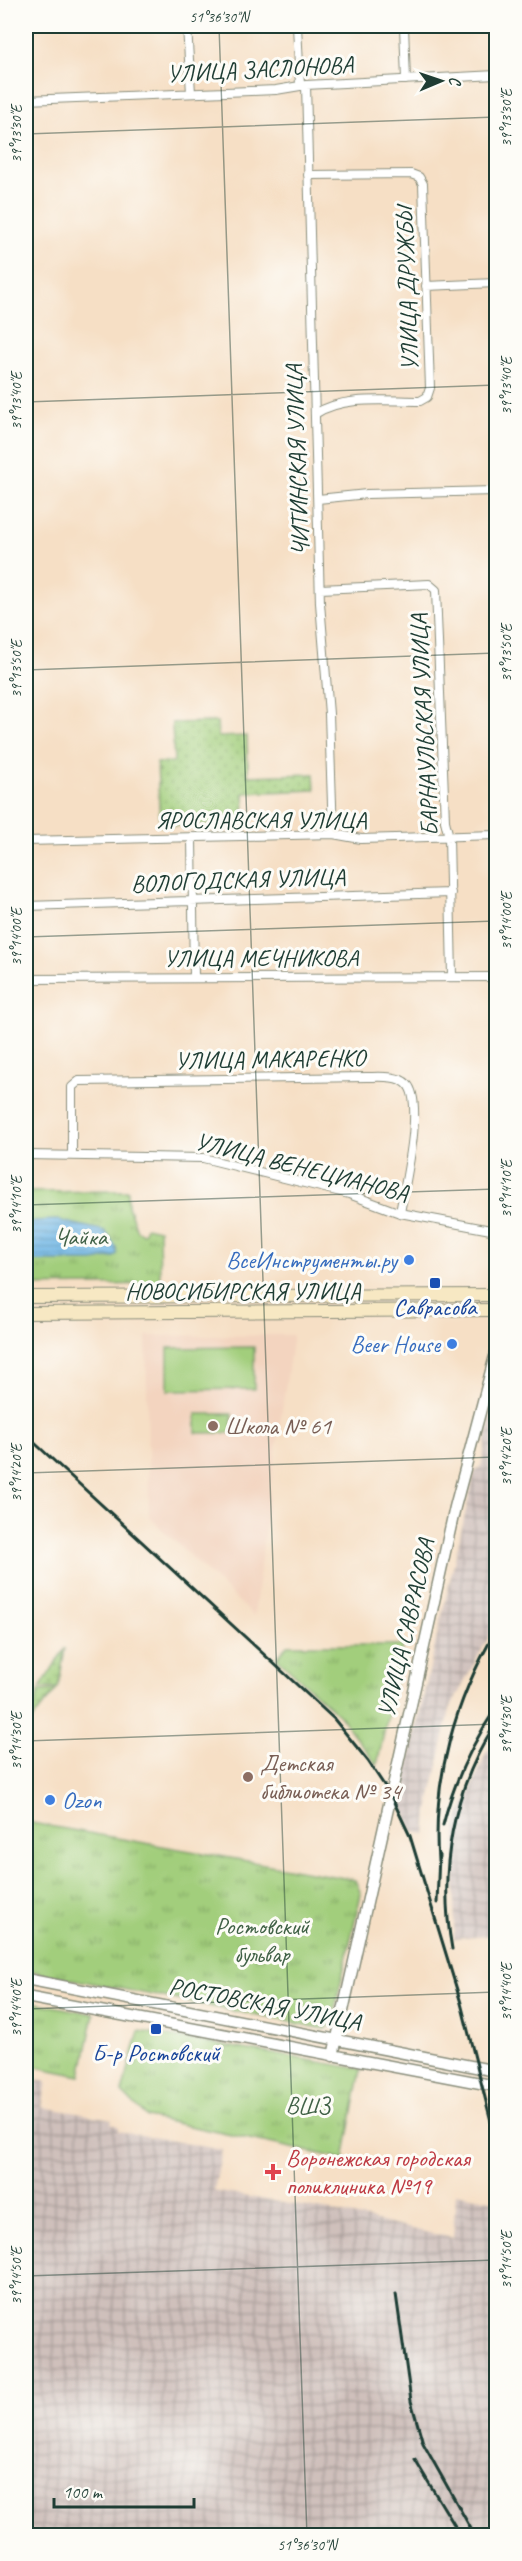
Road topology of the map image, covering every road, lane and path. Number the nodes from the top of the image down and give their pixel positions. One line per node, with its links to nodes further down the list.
1 (188, 26): 7 (street)
2 (297, 26): 6 (street, ЧИТИНСКАЯ УЛИЦА)
3 (404, 26): 5 (street)
4 (496, 75): 5 (street, УЛИЦА ЗАСЛОНОВА)
5 (406, 80): 6 (street, УЛИЦА ЗАСЛОНОВА)
6 (303, 85): 7 (street, УЛИЦА ЗАСЛОНОВА); 9 (street, ЧИТИНСКАЯ УЛИЦА)
7 (191, 93): 8 (street, УЛИЦА ЗАСЛОНОВА)
8 (26, 100)
9 (308, 175): 11 (street, УЛИЦА ДРУЖБЫ); 12 (street, ЧИТИНСКАЯ УЛИЦА)
10 (496, 283): 11 (street)
11 (426, 286): 12 (street, УЛИЦА ДРУЖБЫ)
12 (315, 414): 14 (street, ЧИТИНСКАЯ УЛИЦА)
13 (496, 491): 14 (street)
14 (318, 499): 15 (street, ЧИТИНСКАЯ УЛИЦА)
15 (320, 589): 16 (street, ЧИТИНСКАЯ УЛИЦА); 18 (street, БАРНАУЛЬСКАЯ УЛИЦА)
16 (333, 834): 18 (street, ЯРОСЛАВСКАЯ УЛИЦА); 19 (street, ЯРОСЛАВСКАЯ УЛИЦА)
17 (496, 835): 18 (street, ЯРОСЛАВСКАЯ УЛИЦА)
18 (449, 837): 21 (street, БАРНАУЛЬСКАЯ УЛИЦА)
19 (192, 839): 20 (street, ЯРОСЛАВСКАЯ УЛИЦА); 22 (street)
20 (26, 841)
21 (451, 893): 22 (street, ВОЛОГОДСКАЯ УЛИЦА); 25 (street, БАРНАУЛЬСКАЯ УЛИЦА)
22 (193, 901): 23 (street, ВОЛОГОДСКАЯ УЛИЦА); 24 (street)
23 (26, 906)
24 (194, 977): 25 (street, УЛИЦА МЕЧНИКОВА); 27 (street, УЛИЦА МЕЧНИКОВА)
25 (452, 977): 26 (street, УЛИЦА МЕЧНИКОВА)
26 (496, 977)
27 (26, 979)
28 (26, 1155): 29 (street, УЛИЦА ВЕНЕЦИАНОВА)
29 (72, 1156): 30 (street, УЛИЦА ВЕНЕЦИАНОВА); 30 (street, УЛИЦА МАКАРЕНКО)
30 (400, 1213): 31 (street, УЛИЦА ВЕНЕЦИАНОВА)
31 (496, 1231)
32 (496, 1295): 33 (main road, НОВОСИБИРСКАЯ УЛИЦА)
33 (26, 1297)
34 (496, 1310): 35 (main road, НОВОСИБИРСКАЯ УЛИЦА)
35 (26, 1313)
36 (496, 1352): 39 (street, УЛИЦА САВРАСОВА)
37 (26, 1980): 39 (street, РОСТОВСКАЯ УЛИЦА)
38 (26, 1997): 40 (street, РОСТОВСКАЯ УЛИЦА)
39 (337, 2039): 40 (street, УЛИЦА САВРАСОВА); 41 (street, РОСТОВСКАЯ УЛИЦА)
40 (333, 2056): 42 (street, РОСТОВСКАЯ УЛИЦА)
41 (496, 2071)
42 (496, 2086)

